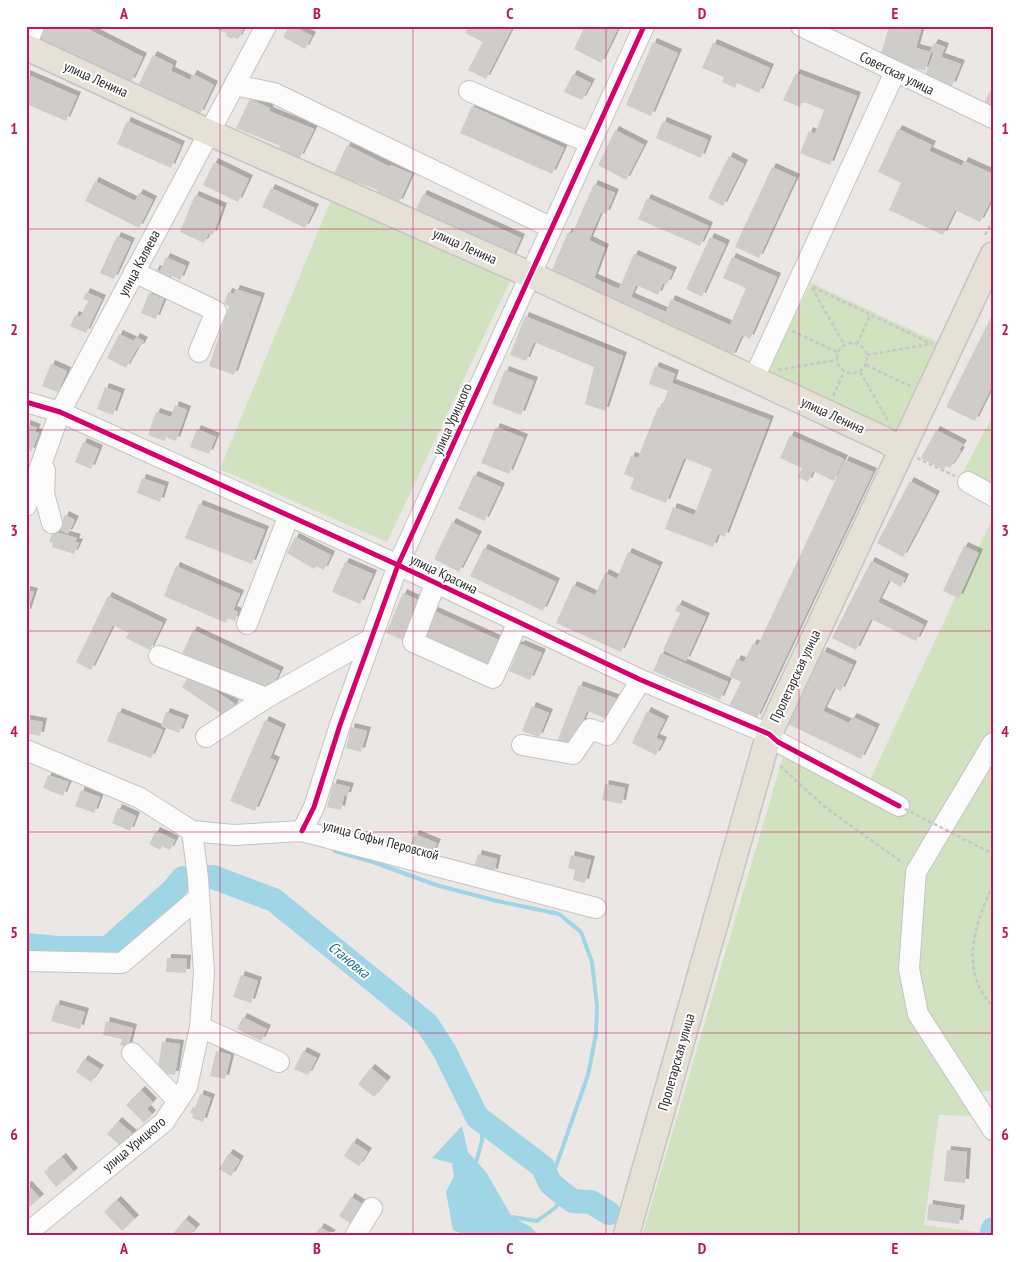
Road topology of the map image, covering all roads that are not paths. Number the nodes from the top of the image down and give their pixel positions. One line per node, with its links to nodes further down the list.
1 (34, 26): 5 (street)
2 (266, 26): 7 (street, улица Каляева)
3 (644, 26): 11 (street, улица Урицкого)
4 (801, 26): 6 (street, Советская улица)
5 (26, 46): 10 (main road, улица Ленина)
6 (894, 72): 9 (street, Советская улица); 17 (street)
7 (234, 85): 10 (street, улица Каляева); 12 (street)
8 (469, 91): 11 (street)
9 (993, 118)
10 (208, 132): 14 (street, улица Каляева); 15 (main road, улица Ленина)
11 (590, 143): 12 (street, улица Урицкого)
12 (552, 228): 15 (street, улица Урицкого)
13 (989, 245): 20 (main road, Пролетарская улица)
14 (134, 272): 16 (street); 19 (street, улица Каляева)
15 (530, 274): 17 (main road, улица Ленина); 27 (street, улица Урицкого)
16 (198, 352)
17 (754, 378): 20 (main road, улица Ленина)
18 (26, 402): 19 (street, улица Красина)
19 (60, 412): 21 (street, улица Каляева); 25 (street, улица Красина)
20 (897, 439): 35 (main road, Пролетарская улица)
21 (46, 450): 24 (street, улица Каляева); 26 (street)
22 (968, 482): 23 (street)
23 (993, 496)
24 (26, 506)
25 (289, 515): 27 (street, улица Красина); 30 (street)
26 (52, 523)
27 (398, 565): 28 (street, улица Красина); 31 (street, улица Урицкого)
28 (435, 584): 29 (street, улица Красина); 29 (street)
29 (518, 622): 33 (street, улица Красина)
30 (247, 624)
31 (370, 639): 34 (street); 42 (street, улица Урицкого)
32 (159, 656): 34 (street)
33 (641, 680): 35 (street, улица Красина); 38 (street)
34 (266, 698): 36 (street)
35 (769, 734): 40 (street, улица Красина); 54 (main road, Пролетарская улица)
36 (206, 737)
37 (993, 743): 50 (street)
38 (522, 745)
39 (26, 750): 41 (street, улица Софьи Перовской)
40 (899, 806)
41 (192, 831): 42 (street, улица Софьи Перовской); 43 (street, улица Урицкого)
42 (302, 831): 44 (street, улица Софьи Перовской)
43 (198, 898): 45 (street); 46 (street, улица Урицкого)
44 (596, 908)
45 (26, 961)
46 (200, 1027): 48 (street); 49 (street, улица Урицкого)
47 (132, 1053): 49 (street)
48 (279, 1062)
49 (178, 1100): 52 (street, улица Урицкого)
50 (993, 1130)
51 (372, 1208): 53 (street)
52 (26, 1234)
53 (355, 1236)
54 (626, 1236)

